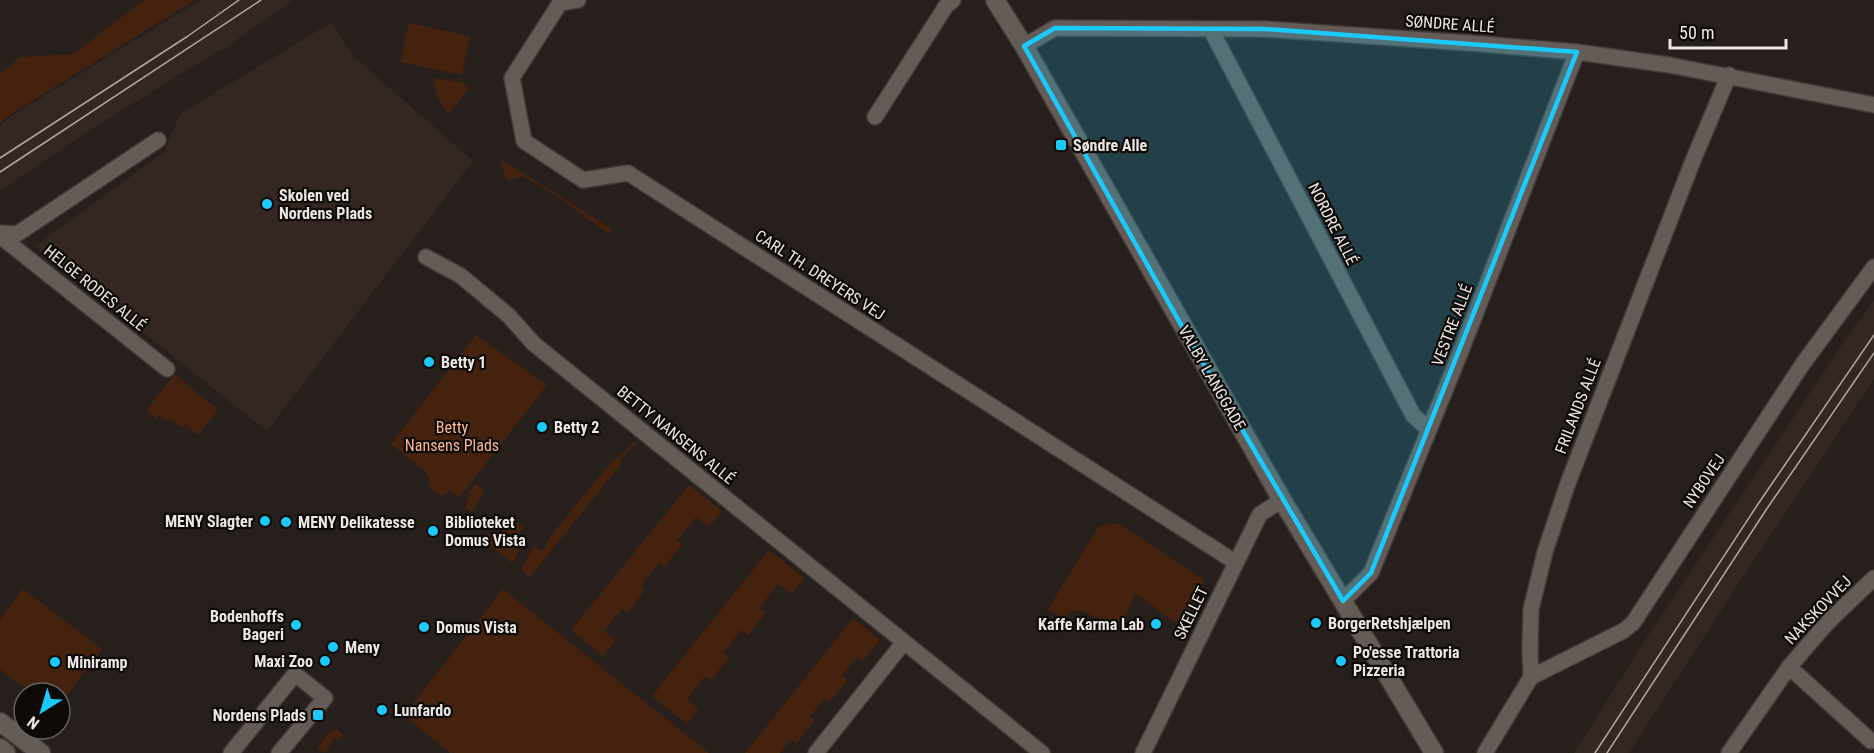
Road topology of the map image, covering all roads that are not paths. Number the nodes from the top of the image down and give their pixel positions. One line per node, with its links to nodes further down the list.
1 (578, 0): 17 (street, CARL TH. DREYERS VEJ)
2 (953, 0): 9 (street)
3 (995, 0): 5 (street, VALBY LANGGADE)
4 (1211, 30): 5 (street, SØNDRE ALLÉ); 6 (street, SØNDRE ALLÉ); 15 (street, NORDRE ALLÉ)
5 (1024, 46): 16 (street, VALBY LANGGADE)
6 (1577, 52): 7 (street, SØNDRE ALLÉ); 15 (street, VESTRE ALLÉ)
7 (1728, 75): 8 (street, SØNDRE ALLÉ); 22 (street, FRILANDS ALLÉ)
8 (1874, 105)
9 (875, 117)
10 (158, 140): 11 (street)
11 (0, 235): 14 (street, HELGE RODES ALLÉ)
12 (426, 257): 20 (street, BETTY NANSENS ALLÉ)
13 (1874, 267): 22 (street, NYBOVEJ)
14 (166, 369)
15 (1429, 430): 19 (street, VESTRE ALLÉ)
16 (1282, 500): 17 (street, SKELLET); 19 (street, VALBY LANGGADE)
17 (1235, 562): 32 (street, SKELLET)
18 (1874, 578): 21 (street, NAKSKOVVEJ)
19 (1343, 601): 33 (street, VALBY LANGGADE)
20 (904, 642): 26 (street, BETTY NANSENS ALLÉ); 31 (street)
21 (1789, 667): 24 (street, NAKSKOVVEJ); 35 (street, NAKSKOVVEJ)
22 (1531, 677): 34 (street)
23 (0, 722): 28 (street)
24 (1873, 739): 36 (street, NAKSKOVVEJ)
25 (0, 748): 27 (street)
26 (1040, 752)
27 (6, 753)
28 (41, 753)
29 (231, 753): 30 (street)
30 (279, 753)
31 (816, 753)
32 (1143, 753)
33 (1434, 753)
34 (1485, 753)
35 (1729, 753)
36 (1861, 753)

